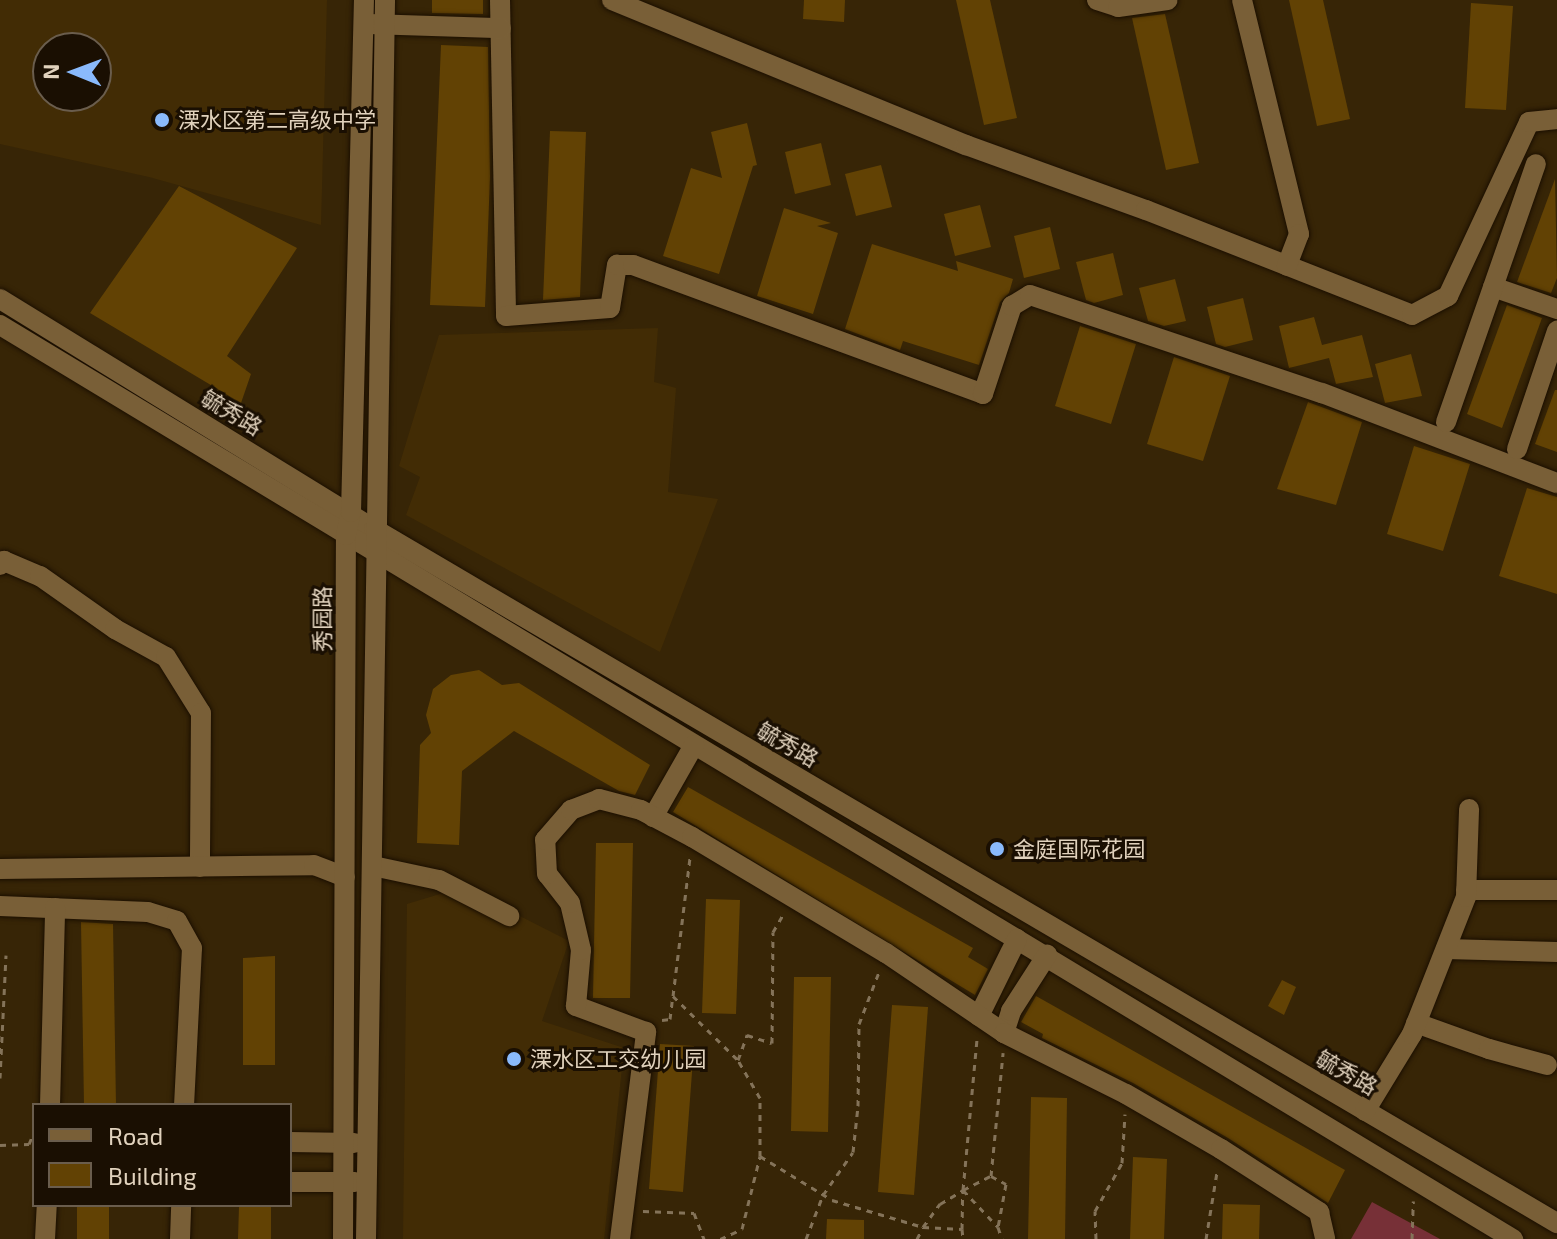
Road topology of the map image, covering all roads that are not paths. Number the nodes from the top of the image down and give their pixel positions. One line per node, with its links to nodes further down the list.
1 (364, 0): 8 (street, 秀园路)
2 (385, 0): 9 (street)
3 (500, 0): 10 (street)
4 (612, 0): 13 (street)
5 (1097, 0): 6 (street)
6 (1168, 0)
7 (1242, 0): 13 (street)
8 (363, 23): 9 (street); 22 (street, 秀园路)
9 (384, 26): 10 (street); 23 (street)
10 (501, 28): 21 (street)
11 (1557, 119): 13 (street)
12 (1536, 164): 14 (street)
13 (1287, 266)
14 (1493, 287): 16 (street); 19 (street)
15 (0, 299): 22 (street, 毓秀路)
16 (1557, 309)
17 (0, 325): 24 (street, 毓秀路)
18 (1557, 331): 20 (street)
19 (1446, 422)
20 (1517, 449)
21 (1557, 483)
22 (351, 512): 23 (street, 毓秀路); 24 (street, 秀园路)
23 (374, 529): 25 (street); 49 (street, 毓秀路)
24 (346, 535): 25 (street, 毓秀路); 33 (street, 秀园路)
25 (378, 556): 27 (street, 毓秀路); 30 (street)
26 (0, 565): 31 (street)
27 (694, 745): 29 (street); 39 (street, 毓秀路)
28 (1469, 809): 34 (street)
29 (653, 817): 43 (street); 63 (street)
30 (373, 866): 38 (street); 52 (street)
31 (200, 867): 32 (street); 33 (street)
32 (0, 869)
33 (345, 877): 51 (street, 秀园路)
34 (1466, 890): 35 (street); 40 (street)
35 (1557, 890)
36 (0, 906): 37 (street)
37 (55, 908): 47 (street); 48 (street)
38 (509, 916)
39 (1017, 939): 42 (street, 毓秀路); 43 (street)
40 (1446, 949): 41 (street); 44 (street)
41 (1557, 952)
42 (1047, 955): 45 (street); 65 (street, 毓秀路)
43 (979, 1016): 45 (street)
44 (1416, 1023): 46 (street); 49 (street)
45 (1004, 1033): 64 (street)
46 (1547, 1065)
47 (50, 1103)
48 (184, 1103)
49 (1365, 1111): 58 (street, 毓秀路)
50 (292, 1142): 51 (street)
51 (344, 1142): 52 (street); 54 (street, 秀园路)
52 (368, 1144): 55 (street)
53 (292, 1182): 54 (street)
54 (343, 1182): 55 (street); 61 (street, 秀园路)
55 (367, 1182): 62 (street)
56 (47, 1207): 59 (street)
57 (181, 1207): 60 (street)
58 (1557, 1223)
59 (45, 1239)
60 (180, 1239)
61 (343, 1239)
62 (366, 1239)
63 (620, 1239)
64 (1325, 1239)
65 (1513, 1239)

